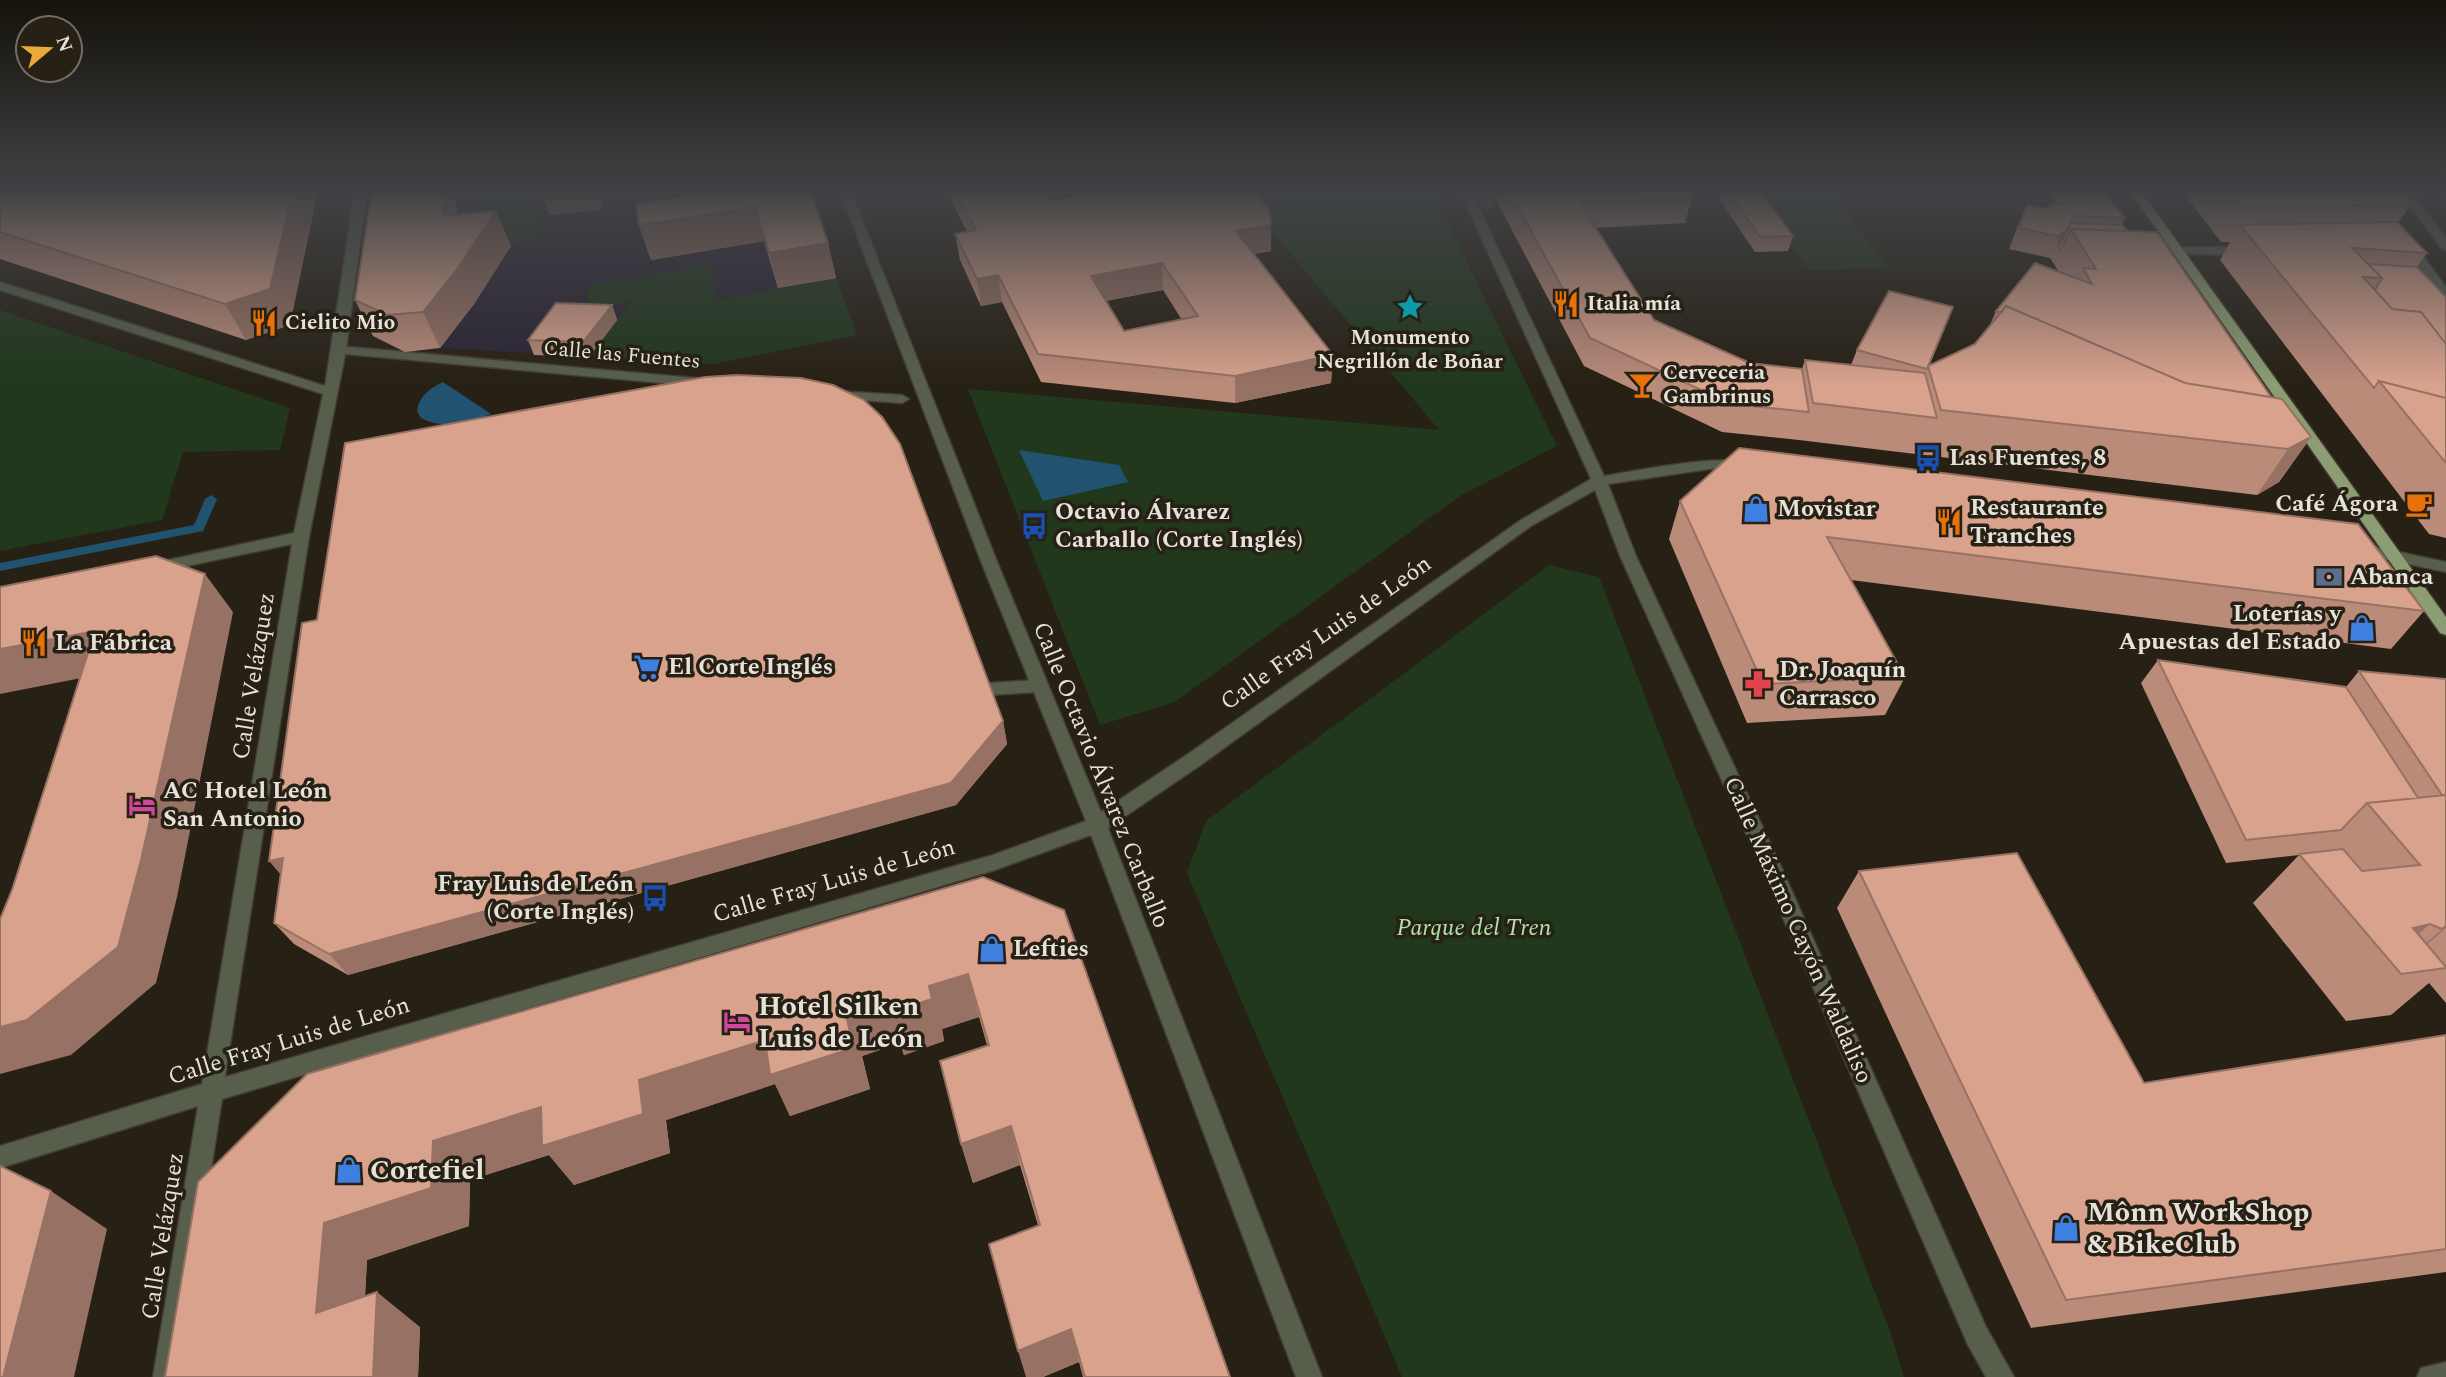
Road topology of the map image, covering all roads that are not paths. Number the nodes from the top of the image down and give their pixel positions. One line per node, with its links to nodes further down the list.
1 (352, 255): 8 (street, Calle Velázquez)
2 (870, 255): 21 (street, Calle Octavio Álvarez Carballo)
3 (1495, 255): 14 (street, Calle Máximo Cayón Waldaliso)
4 (2182, 255): 17 (main road)
5 (2416, 255): 7 (street)
6 (0, 286): 10 (street)
7 (2446, 296)
8 (339, 350): 9 (street, Calle las Fuentes); 10 (street, Calle Velázquez)
9 (726, 385)
10 (331, 393): 15 (street, Calle Velázquez)
11 (823, 394): 12 (street)
12 (902, 398)
13 (1761, 467): 14 (street)
14 (1599, 481): 23 (street, Calle Fray Luis de León); 29 (street, Calle Máximo Cayón Waldaliso)
15 (301, 537): 19 (street); 24 (street, Calle Velázquez)
16 (2344, 545): 17 (street)
17 (2393, 554): 18 (street); 20 (main road)
18 (2446, 567)
19 (143, 570)
20 (2446, 629)
21 (1040, 686): 22 (street); 23 (street, Calle Octavio Álvarez Carballo)
22 (987, 689)
23 (1097, 825): 24 (street, Calle Fray Luis de León); 28 (street, Calle Octavio Álvarez Carballo)
24 (211, 1094): 25 (street, Calle Fray Luis de León); 27 (street, Calle Velázquez)
25 (0, 1157)
26 (2446, 1375): 30 (street)
27 (166, 1377)
28 (1308, 1377)
29 (2001, 1377)
30 (2430, 1377)

